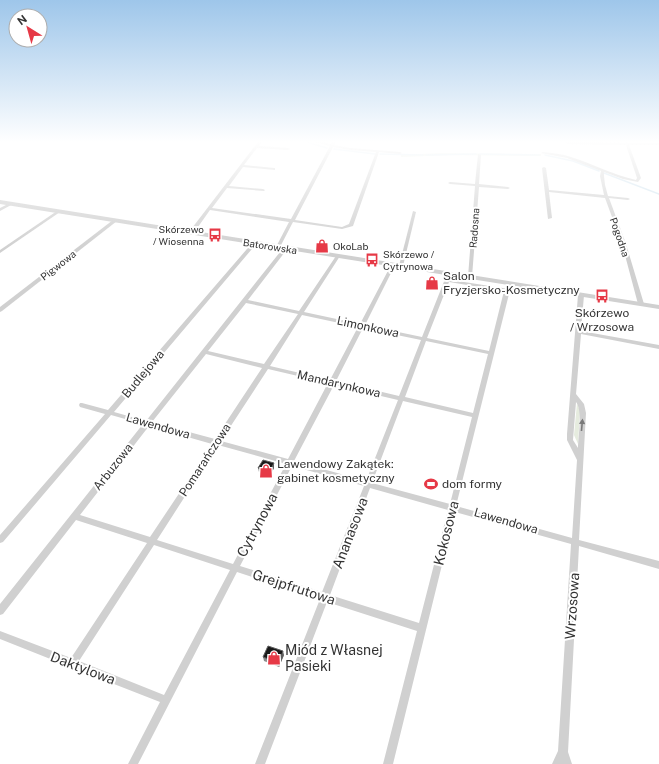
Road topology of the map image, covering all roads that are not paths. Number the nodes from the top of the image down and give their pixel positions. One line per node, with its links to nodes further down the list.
1 (233, 178): 11 (street)
2 (316, 178): 25 (street)
3 (368, 178): 25 (street)
4 (478, 178): 10 (street, Radosna)
5 (545, 178): 14 (street)
6 (602, 178): 15 (street, Pogodna)
7 (627, 178): 8 (street)
8 (640, 178)
9 (450, 183): 10 (street)
10 (478, 185): 12 (street); 33 (street, Radosna)
11 (226, 187): 13 (street); 19 (street)
12 (508, 188)
13 (263, 190)
14 (547, 191): 15 (street); 23 (street)
15 (607, 197): 16 (street); 37 (street, Pogodna)
16 (628, 199)
17 (0, 202): 18 (street, Batorowska)
18 (11, 204): 20 (street); 21 (street, Batorowska)
19 (209, 209): 25 (street); 26 (street)
20 (0, 210)
21 (58, 212): 24 (street, Batorowska); 30 (street)
22 (414, 212): 32 (street, Cytrynowa)
23 (550, 218)
24 (115, 221): 26 (street, Batorowska); 39 (street, Pigwowa)
25 (293, 221): 28 (street)
26 (190, 233): 27 (street, Batorowska)
27 (255, 243): 28 (street, Batorowska); 52 (street, Budlejowa)
28 (278, 247): 29 (street, Batorowska)
29 (286, 248): 31 (street, Batorowska); 36 (street, Arbuzowa)
30 (0, 252)
31 (338, 256): 32 (street, Batorowska); 40 (street, Pomarańczowa)
32 (397, 266): 33 (street, Batorowska); 41 (street, Cytrynowa)
33 (470, 277): 35 (street, Batorowska)
34 (447, 280): 43 (street, Ananasowa); 46 (street, Kokosowa)
35 (581, 295): 37 (street, Batorowska); 42 (street, Wrzosowa)
36 (244, 301): 40 (street, Limonkowa); 45 (street, Arbuzowa)
37 (640, 304): 38 (street, Batorowska)
38 (659, 307)
39 (0, 310)
40 (301, 313): 41 (street, Limonkowa); 47 (street, Pomarańczowa)
41 (362, 326): 43 (street, Limonkowa); 48 (street, Cytrynowa)
42 (578, 332): 44 (street); 49 (street, Wrzosowa)
43 (424, 338): 46 (street, Limonkowa); 50 (street, Ananasowa)
44 (659, 347)
45 (204, 352): 47 (street, Mandarynkowa); 54 (street, Arbuzowa)
46 (491, 353): 53 (street, Kokosowa)
47 (266, 367): 48 (street, Mandarynkowa); 55 (street, Pomarańczowa)
48 (332, 382): 50 (street, Mandarynkowa); 57 (street, Cytrynowa)
49 (573, 394): 56 (street, Wrzosowa); 56 (street, Wrzosowa, one-way to 49)
50 (402, 399): 53 (street, Mandarynkowa); 58 (street, Ananasowa)
51 (82, 405): 52 (street, Lawendowa)
52 (110, 413): 54 (street, Lawendowa); 61 (street, Budlejowa)
53 (475, 416): 59 (street, Kokosowa)
54 (147, 423): 55 (street, Lawendowa); 60 (street, Arbuzowa)
55 (217, 442): 57 (street, Lawendowa); 62 (street, Pomarańczowa)
56 (580, 459): 63 (street, Wrzosowa)
57 (290, 462): 58 (street, Lawendowa); 65 (street, Cytrynowa)
58 (369, 484): 59 (street, Lawendowa); 66 (street, Ananasowa)
59 (452, 506): 63 (street, Lawendowa); 68 (street, Kokosowa)
60 (74, 516): 62 (street, Grejpfrutowa); 67 (street, Arbuzowa)
61 (0, 540)
62 (153, 540): 65 (street, Grejpfrutowa); 70 (street, Pomarańczowa)
63 (577, 541): 64 (street, Lawendowa); 72 (street, Wrzosowa)
64 (659, 565)
65 (235, 567): 66 (street, Grejpfrutowa); 71 (street, Cytrynowa)
66 (325, 597): 68 (street, Grejpfrutowa); 74 (street, Ananasowa)
67 (0, 611)
68 (422, 628): 75 (street, Kokosowa)
69 (0, 635): 70 (street, Daktylowa)
70 (72, 664): 71 (street, Daktylowa)
71 (166, 700): 73 (street, Cytrynowa)
72 (563, 752): 76 (street, Wrzosowa); 77 (street, Wrzosowa)
73 (133, 764)
74 (260, 764)
75 (388, 764)
76 (557, 764)
77 (567, 764)

